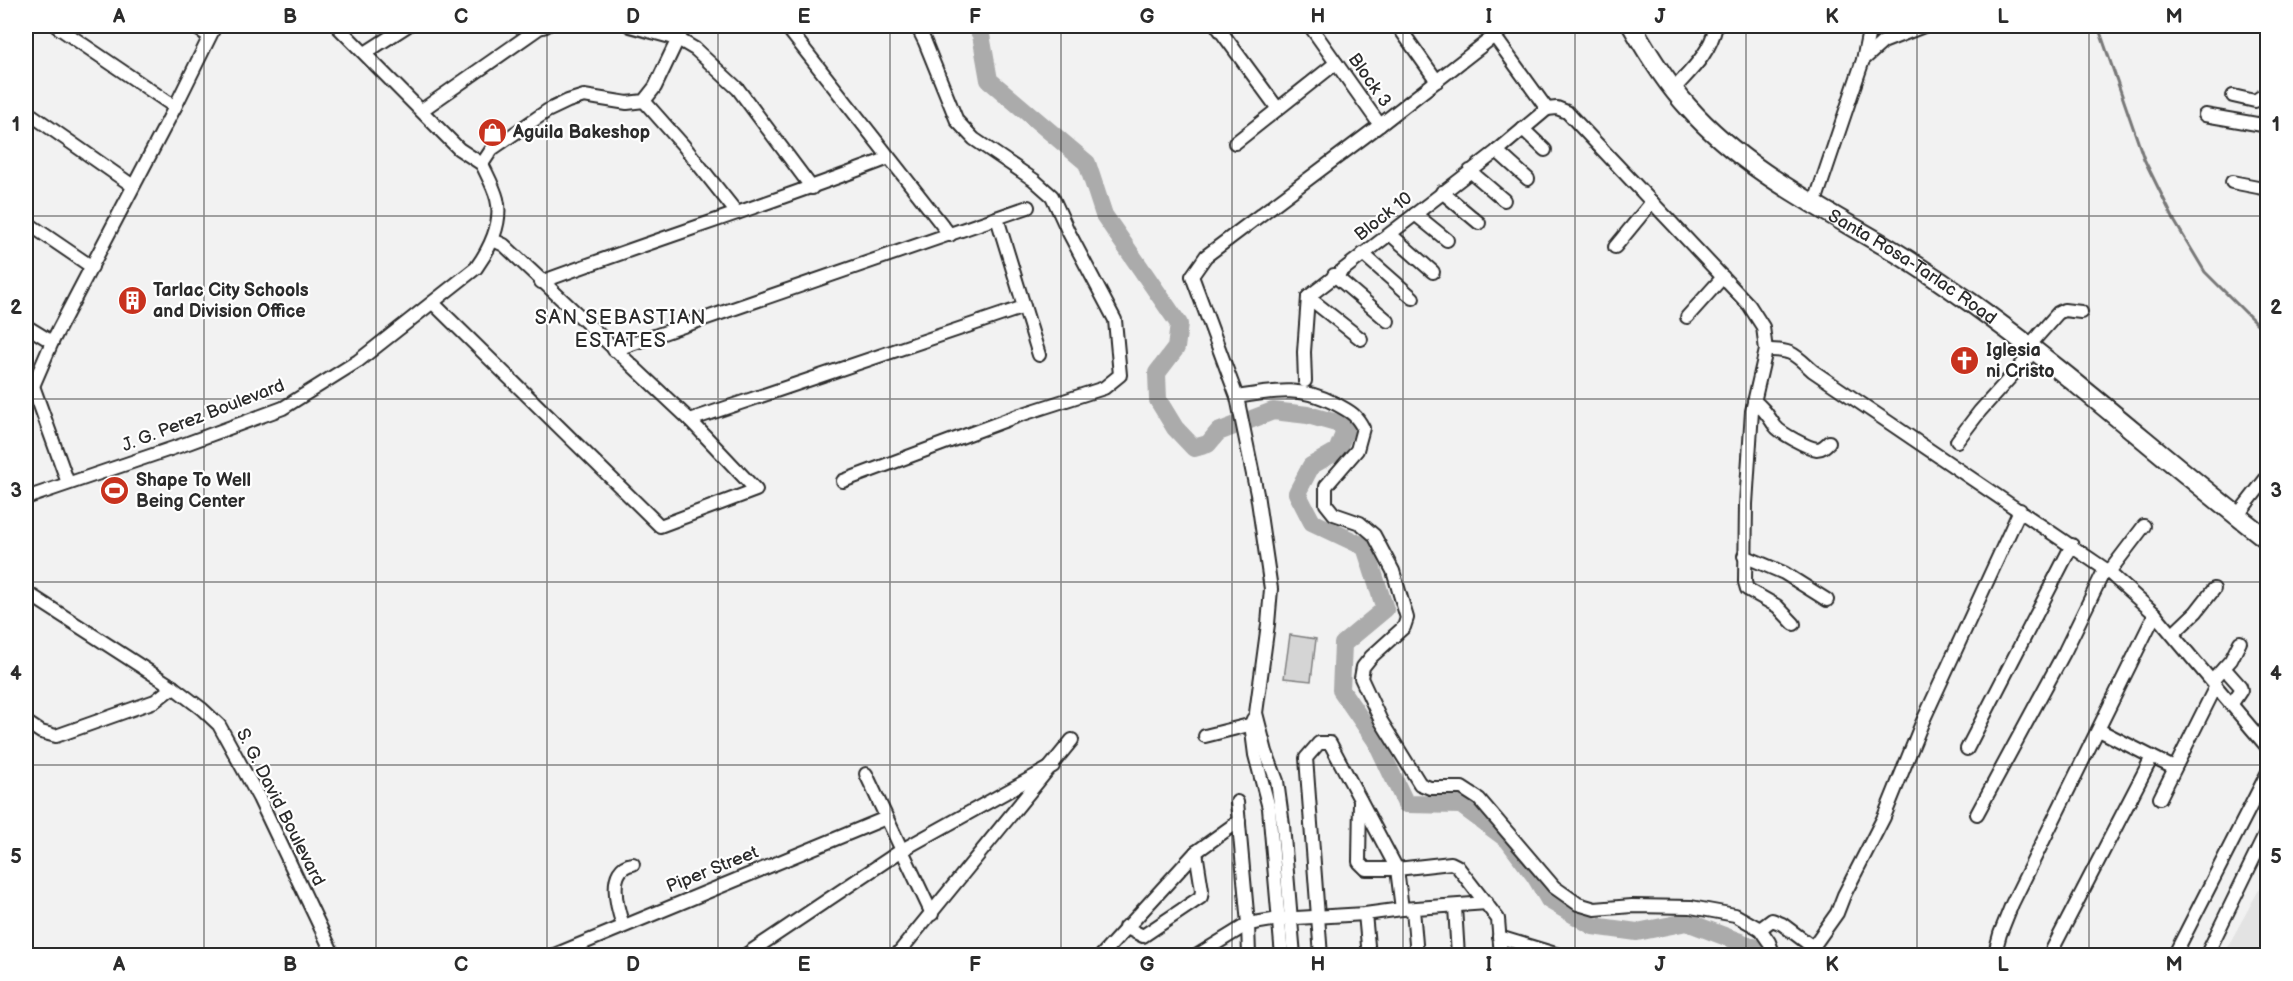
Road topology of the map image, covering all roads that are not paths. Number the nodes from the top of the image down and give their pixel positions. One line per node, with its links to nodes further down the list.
1 (56, 26): 29 (street)
2 (193, 26): 19 (street)
3 (338, 26): 21 (street)
4 (406, 26): 21 (street)
5 (546, 26): 31 (street)
6 (630, 26): 20 (street)
7 (684, 26): 20 (street)
8 (786, 26): 41 (street)
9 (917, 26): 92 (street)
10 (1217, 26): 30 (street)
11 (1310, 26): 23 (street, Block 3)
12 (1398, 26): 24 (street)
13 (1507, 26): 18 (street)
14 (1632, 26): 25 (highway, Santa Rosa-Tarlac Road)
15 (1716, 26): 25 (street)
16 (1870, 26): 22 (street)
17 (1924, 26): 22 (street)
18 (1490, 30): 24 (street); 32 (street)
19 (212, 31): 29 (street)
20 (678, 39): 28 (street); 47 (street)
21 (365, 53): 31 (street)
22 (1863, 60): 52 (street)
23 (1336, 63): 30 (street); 35 (street, Block 3)
24 (1437, 81): 35 (street)
25 (1674, 89): 52 (highway, Santa Rosa-Tarlac Road)
26 (2268, 92): 27 (street)
27 (2234, 96)
28 (644, 102): 42 (street); 54 (street)
29 (175, 107): 46 (street)
30 (1278, 109): 38 (street)
31 (422, 110): 42 (street)
32 (1546, 110): 37 (street, Block 10); 51 (street)
33 (26, 111): 46 (street)
34 (2205, 114): 36 (street)
35 (1380, 125): 86 (street)
36 (2268, 126)
37 (1523, 129): 39 (street); 40 (street, Block 10)
38 (1235, 142)
39 (1545, 150)
40 (1497, 151): 43 (street, Block 10); 44 (street)
41 (889, 158): 47 (street); 60 (street)
42 (482, 164): 61 (street, J. G. Perez Boulevard)
43 (1470, 171): 49 (street, Block 10); 50 (street)
44 (1528, 179)
45 (2232, 182): 48 (street)
46 (133, 186): 65 (street)
47 (812, 188): 54 (street)
48 (2268, 189)
49 (1442, 192): 55 (street, Block 10); 58 (street)
50 (1504, 200)
51 (1652, 202): 63 (street); 68 (street)
52 (1814, 205): 80 (highway, Santa Rosa-Tarlac Road)
53 (1029, 207): 56 (street)
54 (737, 213): 69 (street)
55 (1415, 214): 59 (street, Block 10); 62 (street)
56 (997, 218): 60 (street); 73 (street)
57 (26, 222): 65 (street)
58 (1479, 223)
59 (1390, 234): 64 (street, Block 10); 66 (street)
60 (950, 235): 81 (street)
61 (493, 240): 69 (street); 72 (street, J. G. Perez Boulevard)
62 (1447, 240)
63 (1615, 247)
64 (1363, 255): 67 (street, Block 10); 71 (street)
65 (92, 267): 79 (street)
66 (1433, 272)
67 (1334, 275): 70 (street, Block 10); 76 (street)
68 (1723, 277): 75 (street); 82 (street)
69 (541, 282): 81 (street)
70 (1308, 297): 78 (street); 84 (street)
71 (1413, 298)
72 (433, 303): 88 (street); 93 (street, J. G. Perez Boulevard)
73 (1024, 307): 83 (street); 88 (street)
74 (2081, 312): 80 (street)
75 (1686, 317)
76 (1388, 321)
77 (26, 326): 79 (street)
78 (1361, 339)
79 (52, 342): 85 (street)
80 (2031, 349): 89 (street); 96 (highway, Santa Rosa-Tarlac Road)
81 (614, 350): 88 (street)
82 (1767, 350): 87 (street); 95 (street)
83 (1039, 355)
84 (1305, 381)
85 (29, 387): 93 (street)
86 (1237, 400): 113 (street); 146 (street)
87 (1754, 401): 90 (street); 100 (street)
88 (690, 420)
89 (1957, 441)
90 (1828, 442)
91 (2268, 476): 96 (street)
92 (843, 481)
93 (68, 483): 94 (street, J. G. Perez Boulevard)
94 (26, 498)
95 (2020, 510): 99 (street); 146 (street)
96 (2236, 516): 98 (highway, Santa Rosa-Tarlac Road)
97 (2144, 526): 101 (street)
98 (2268, 540)
99 (2072, 545): 101 (street); 119 (street)
100 (1744, 556): 104 (street); 106 (street)
101 (2107, 570): 105 (street); 128 (street)
102 (2214, 589): 107 (street)
103 (26, 592): 111 (street, S. G. David Boulevard)
104 (1827, 600)
105 (2155, 614): 107 (street); 115 (street)
106 (1794, 624)
107 (2173, 634): 110 (street)
108 (2240, 642): 109 (street)
109 (2224, 668): 110 (street); 112 (street)
110 (2214, 683): 112 (street); 122 (street)
111 (173, 687): 114 (street); 148 (street, S. G. David Boulevard)
112 (2231, 705): 118 (street)
113 (1255, 720): 116 (street); 142 (street)
114 (26, 722)
115 (2099, 730): 120 (street); 164 (street)
116 (1205, 736)
117 (1072, 740): 121 (street)
118 (2268, 748)
119 (1967, 749)
120 (2152, 757): 122 (street); 165 (street)
121 (1053, 766): 132 (street); 139 (street)
122 (2175, 768): 125 (street)
123 (2268, 772): 166 (street)
124 (866, 774): 129 (street)
125 (2160, 798)
126 (1360, 799): 135 (street); 135 (street); 141 (street)
127 (1237, 802): 130 (street)
128 (1977, 814)
129 (886, 818): 132 (street); 144 (street, Piper Street)
130 (1239, 821): 133 (street); 143 (street)
131 (2268, 829): 167 (street)
132 (902, 850): 139 (street); 150 (street)
133 (1196, 852): 145 (street); 145 (street)
134 (633, 864): 144 (street)
135 (1397, 869): 136 (street); 138 (street)
136 (1487, 903): 137 (street); 147 (street)
137 (1455, 907): 138 (street); 160 (street)
138 (1408, 909): 140 (street); 159 (street)
139 (932, 914): 151 (street)
140 (1365, 914): 141 (street); 158 (street)
141 (1318, 917): 142 (street); 157 (street)
142 (1285, 919): 143 (street); 155 (street); 156 (street)
143 (1248, 924): 153 (street); 154 (street)
144 (623, 925): 149 (street, Piper Street)
145 (1125, 927): 152 (street)
146 (1760, 929): 163 (street)
147 (1499, 937): 161 (street); 162 (street)
148 (334, 956)
149 (552, 956)
150 (744, 956)
151 (896, 956)
152 (1101, 956)
153 (1196, 956)
154 (1249, 956)
155 (1282, 956)
156 (1294, 956)
157 (1321, 956)
158 (1369, 956)
159 (1417, 956)
160 (1458, 956)
161 (1501, 956)
162 (1562, 956)
163 (1774, 956)
164 (1994, 956)
165 (2049, 956)
166 (2174, 956)
167 (2206, 956)

